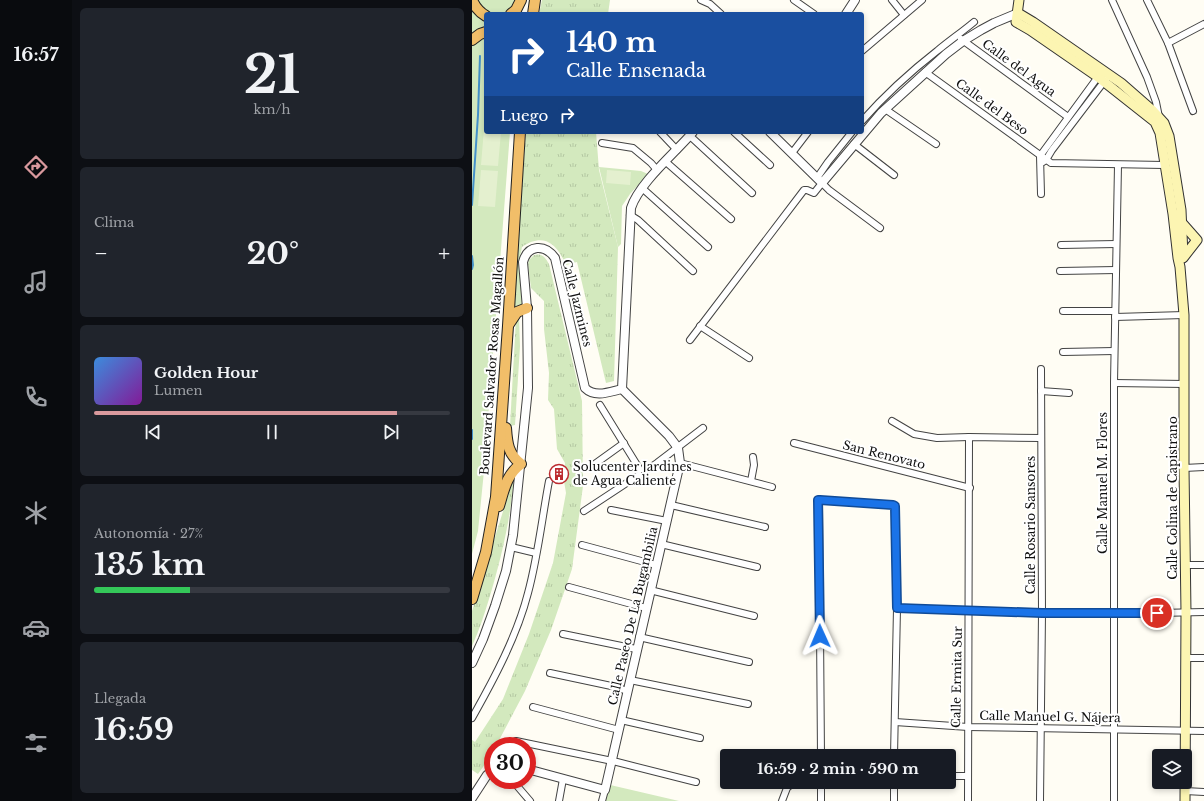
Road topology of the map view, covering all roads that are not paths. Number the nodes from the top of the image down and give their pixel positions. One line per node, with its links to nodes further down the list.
1 (472, 0): 18 (highway)
2 (521, 0): 12 (highway)
3 (535, 0): 13 (highway)
4 (701, 0): 14 (street)
5 (794, 0): 15 (street)
6 (855, 0): 16 (street)
7 (892, 0): 19 (street)
8 (922, 0): 19 (street)
9 (1019, 0): 17 (main road)
10 (1112, 0): 34 (street)
11 (1148, 0): 26 (street)
12 (514, 12)
13 (533, 12)
14 (719, 12)
15 (811, 12)
16 (847, 12)
17 (1018, 13): 20 (main road); 29 (main road, Calle Colina de Capistrano)
18 (484, 15)
19 (904, 15): 27 (street)
20 (1012, 20): 24 (street); 29 (main road, Calle Colina de Capistrano)
21 (974, 22): 24 (street)
22 (1204, 24): 26 (street)
23 (484, 33): 25 (highway)
24 (960, 38): 28 (street); 32 (street, Calle del Agua); 33 (street)
25 (472, 40)
26 (1168, 44): 31 (street)
27 (864, 49)
28 (925, 72): 30 (street); 49 (street, Calle del Beso)
29 (1104, 76): 32 (street); 34 (main road, Calle Colina de Capistrano); 50 (street)
30 (885, 109): 35 (street); 46 (street)
31 (1193, 111)
32 (1068, 117): 49 (street)
33 (864, 118)
34 (1157, 119): 54 (main road, Calle Colina de Capistrano); 64 (main road, Calle Colina de Capistrano)
35 (864, 132)
36 (519, 134): 78 (highway, Boulevard Salvador Rosas Magallón)
37 (662, 134): 47 (street)
38 (692, 134): 47 (street); 60 (street)
39 (736, 134): 55 (street)
40 (772, 134): 48 (street)
41 (806, 134): 48 (street)
42 (850, 134): 58 (street)
43 (862, 134): 45 (street)
44 (602, 143): 56 (street)
45 (854, 144): 57 (street); 58 (street)
46 (936, 144)
47 (677, 150): 51 (street)
48 (792, 153): 58 (street)
49 (1040, 156): 50 (street, Calle del Beso); 52 (street)
50 (1046, 160): 52 (street); 53 (street)
51 (666, 162): 56 (street); 63 (street)
52 (1040, 165): 61 (street)
53 (1118, 165): 54 (street); 67 (street, Calle Manuel M. Flores)
54 (1164, 165): 64 (main road, Calle Colina de Capistrano)
55 (770, 166)
56 (657, 170): 59 (street)
57 (894, 175)
58 (819, 180): 65 (street); 79 (street)
59 (642, 188): 62 (street); 69 (street)
60 (752, 193)
61 (1041, 194)
62 (630, 215): 72 (street); 87 (street)
63 (731, 219)
64 (1178, 223): 66 (main road); 70 (main road, Calle Colina de Capistrano)
65 (880, 228)
66 (1201, 241): 70 (main road)
67 (1116, 244): 68 (street); 71 (street, Calle Manuel M. Flores)
68 (1061, 245)
69 (708, 247)
70 (1180, 261): 77 (main road, Calle Colina de Capistrano)
71 (1116, 270): 73 (street); 76 (street, Calle Manuel M. Flores)
72 (693, 271)
73 (1060, 271)
74 (527, 308): 78 (highway); 87 (street, Calle Jazmines); 101 (street, Calle Jazmines)
75 (1063, 312): 76 (street)
76 (1115, 314): 77 (street); 81 (street, Calle Manuel M. Flores)
77 (1184, 315): 86 (main road, Calle Colina de Capistrano)
78 (508, 326): 90 (highway, Boulevard Salvador Rosas Magallón)
79 (700, 326): 80 (street); 83 (street)
80 (690, 340)
81 (1114, 351): 82 (street); 85 (street, Calle Manuel M. Flores)
82 (1063, 352)
83 (749, 358)
84 (1041, 369): 88 (street, Calle Rosario Sansores)
85 (1114, 383): 86 (street); 133 (street, Calle Manuel M. Flores)
86 (1185, 384): 104 (main road, Calle Colina de Capistrano)
87 (622, 389): 98 (street)
88 (1041, 391): 89 (street); 95 (street, Calle Rosario Sansores)
89 (1069, 393)
90 (503, 401): 101 (highway); 118 (highway, Boulevard Salvador Rosas Magallón)
91 (600, 405): 96 (street)
92 (892, 421): 94 (street)
93 (703, 428): 98 (street)
94 (969, 437): 95 (street); 109 (street, Calle Ermita Sur)
95 (1041, 438): 132 (street, Calle Rosario Sansores)
96 (624, 443): 102 (street); 105 (street)
97 (794, 443): 109 (street, San Renovato)
98 (678, 448): 100 (street, Calle Paseo De La Bugambilia); 105 (street)
99 (753, 457): 107 (street)
100 (680, 463): 107 (street); 110 (street, Calle Paseo De La Bugambilia)
101 (521, 464): 117 (street, Calle Jazmines); 118 (highway)
102 (592, 466)
103 (1204, 467): 104 (street)
104 (1184, 468): 121 (main road, Calle Colina de Capistrano)
105 (642, 473): 112 (street)
106 (549, 481): 119 (street)
107 (751, 481): 108 (street)
108 (772, 487)
109 (970, 488): 129 (street, Calle Ermita Sur)
110 (671, 505): 113 (street, Calle Paseo De La Bugambilia); 114 (street)
111 (611, 510): 113 (street)
112 (584, 511)
113 (667, 521): 115 (street, Calle Paseo De La Bugambilia)
114 (765, 527)
115 (661, 544): 120 (street, Calle Paseo De La Bugambilia); 123 (street)
116 (582, 545): 120 (street)
117 (511, 547): 119 (street); 141 (street, Calle Jazmines)
118 (486, 552): 126 (highway, Boulevard Salvador Rosas Magallón)
119 (536, 553): 147 (street)
120 (656, 565): 125 (street, Calle Paseo De La Bugambilia)
121 (1186, 565): 122 (street); 130 (main road, Calle Colina de Capistrano)
122 (1204, 565)
123 (757, 567)
124 (570, 588): 127 (street)
125 (650, 590): 127 (street, Calle Paseo De La Bugambilia); 134 (street)
126 (472, 599)
127 (646, 608): 136 (street, Calle Paseo De La Bugambilia)
128 (897, 608): 129 (street); 149 (street); 158 (street)
129 (969, 610): 132 (street); 150 (street, Calle Ermita Sur)
130 (1186, 612): 131 (street); 133 (street); 138 (main road, Calle Colina de Capistrano)
131 (1204, 612)
132 (1042, 613): 133 (street); 151 (street, Calle Rosario Sansores)
133 (1114, 614): 152 (street, Calle Manuel M. Flores)
134 (754, 616)
135 (563, 634): 137 (street)
136 (639, 637): 137 (street, Calle Paseo De La Bugambilia); 140 (street)
137 (636, 649): 143 (street, Calle Paseo De La Bugambilia)
138 (1186, 658): 139 (street); 154 (main road, Calle Colina de Capistrano)
139 (1204, 658)
140 (750, 662)
141 (472, 663)
142 (550, 673): 144 (street)
143 (630, 680): 144 (street, Calle Paseo De La Bugambilia); 145 (street)
144 (627, 691): 148 (street, Calle Paseo De La Bugambilia)
145 (748, 704)
146 (534, 707): 153 (street)
147 (472, 718)
148 (621, 720): 153 (street, Calle Paseo De La Bugambilia); 156 (street)
149 (895, 722): 150 (street, Calle Manuel G. Nájera); 159 (street)
150 (968, 727): 151 (street, Calle Manuel G. Nájera); 163 (street, Calle Ermita Sur)
151 (1040, 729): 152 (street, Calle Manuel G. Nájera); 182 (street, Calle Rosario Sansores)
152 (1114, 729): 154 (street, Calle Manuel G. Nájera); 183 (street, Calle Manuel M. Flores)
153 (619, 730): 160 (street, Calle Paseo De La Bugambilia)
154 (1186, 731): 155 (street, Calle Manuel G. Nájera); 172 (main road, Calle Colina de Capistrano)
155 (1204, 731)
156 (700, 738)
157 (536, 745): 160 (street)
158 (821, 749)
159 (894, 749)
160 (611, 761): 166 (street); 171 (street, Calle Paseo De La Bugambilia)
161 (536, 772): 164 (street)
162 (956, 776): 163 (street)
163 (967, 776): 181 (street, Calle Ermita Sur)
164 (563, 779): 171 (street); 176 (street)
165 (484, 781): 174 (street)
166 (696, 782)
167 (520, 789): 175 (street)
168 (787, 789): 178 (street)
169 (821, 789): 179 (street)
170 (894, 789): 180 (street)
171 (605, 790): 177 (street)
172 (1185, 791): 173 (street); 184 (main road, Calle Colina de Capistrano)
173 (1204, 792)
174 (472, 798)
175 (530, 801)
176 (559, 801)
177 (602, 801)
178 (782, 801)
179 (821, 801)
180 (894, 801)
181 (968, 801)
182 (1040, 801)
183 (1114, 801)
184 (1185, 801)

